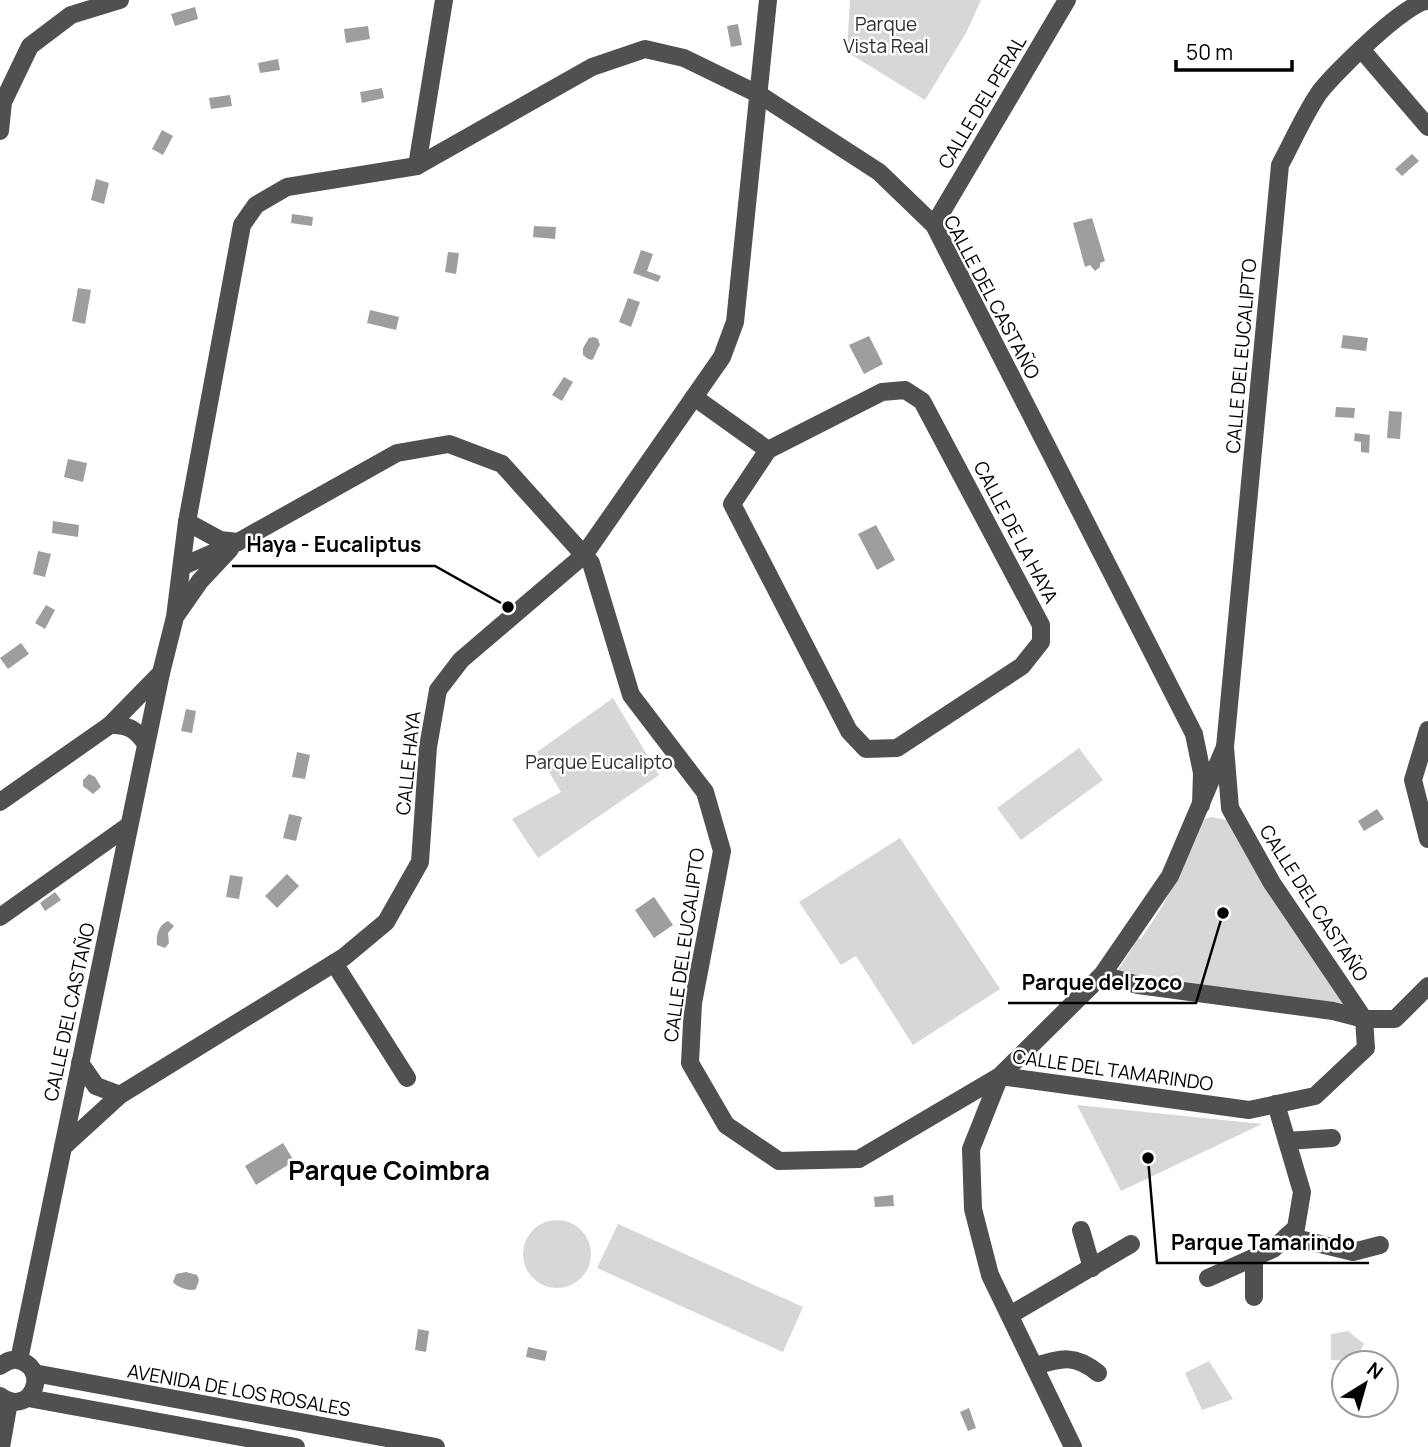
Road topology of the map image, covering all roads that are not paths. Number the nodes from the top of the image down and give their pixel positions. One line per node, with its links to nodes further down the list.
1 (120, 0): 10 (street)
2 (444, 0): 11 (street)
3 (768, 0): 8 (street)
4 (1067, 0): 12 (street, CALLE DEL PERAL)
5 (1428, 1): 6 (street, CALLE DEL EUCALIPTO)
6 (1402, 6): 7 (street, CALLE DEL EUCALIPTO)
7 (1361, 49): 9 (street); 24 (street, CALLE DEL EUCALIPTO)
8 (760, 95): 11 (street, CALLE DEL CASTAÑO); 12 (street, CALLE DEL CASTAÑO); 13 (street)
9 (1428, 127)
10 (0, 131)
11 (417, 166): 15 (street, CALLE DEL CASTAÑO)
12 (934, 225): 23 (street, CALLE DEL CASTAÑO)
13 (694, 397): 14 (street); 17 (street)
14 (768, 450): 14 (street, CALLE DE LA HAYA)
15 (187, 522): 16 (street); 18 (street, CALLE DEL CASTAÑO)
16 (238, 542): 17 (street, CALLE DEL EUCALIPTO); 18 (street); 19 (street)
17 (584, 555): 32 (street, CALLE HAYA); 37 (street, CALLE DEL EUCALIPTO)
18 (183, 566): 19 (street, CALLE DEL CASTAÑO)
19 (175, 617): 20 (street, CALLE DEL CASTAÑO)
20 (161, 673): 21 (street); 25 (street, CALLE DEL CASTAÑO)
21 (110, 724): 25 (street); 26 (street)
22 (1428, 730): 30 (street)
23 (1194, 734): 24 (street); 27 (street, CALLE DEL CASTAÑO)
24 (1226, 738): 27 (street, CALLE DEL EUCALIPTO); 28 (street, CALLE DEL CASTAÑO)
25 (146, 744): 29 (street, CALLE DEL CASTAÑO)
26 (0, 802)
27 (1200, 805): 28 (street); 33 (street, CALLE DEL EUCALIPTO)
28 (1230, 808): 35 (street, CALLE DEL CASTAÑO)
29 (128, 826): 31 (street); 36 (street, CALLE DEL CASTAÑO)
30 (1428, 839)
31 (0, 917)
32 (334, 963): 38 (street); 39 (street, CALLE HAYA)
33 (1102, 975): 35 (street); 37 (street, CALLE DEL EUCALIPTO)
34 (1425, 996): 35 (street)
35 (1364, 1019): 40 (street, CALLE DEL TAMARINDO)
36 (80, 1063): 39 (street); 43 (street, CALLE DEL CASTAÑO)
37 (1000, 1076): 40 (street, CALLE DEL TAMARINDO); 52 (street, CALLE DEL TAMARINDO)
38 (407, 1077)
39 (120, 1095): 43 (street, CALLE HAYA)
40 (1276, 1104): 42 (street)
41 (1332, 1138): 42 (street)
42 (1287, 1141): 45 (street)
43 (63, 1147): 53 (street, CALLE DEL CASTAÑO)
44 (1081, 1230): 49 (street)
45 (1287, 1236): 47 (street); 48 (street)
46 (1131, 1244): 49 (street)
47 (1380, 1245)
48 (1254, 1258): 50 (street); 51 (street)
49 (1091, 1268): 52 (street)
50 (1208, 1278)
51 (1254, 1297)
52 (1010, 1314): 54 (street, CALLE DEL TAMARINDO)
53 (5, 1363): 55 (street)
54 (1035, 1366): 56 (street); 62 (street, CALLE DEL TAMARINDO)
55 (34, 1373): 57 (street); 61 (street, AVENIDA DE LOS ROSALES)
56 (1098, 1373)
57 (28, 1398): 58 (street); 60 (street)
58 (5, 1399): 59 (street)
59 (1, 1447)
60 (296, 1447)
61 (436, 1447)
62 (1073, 1447)

